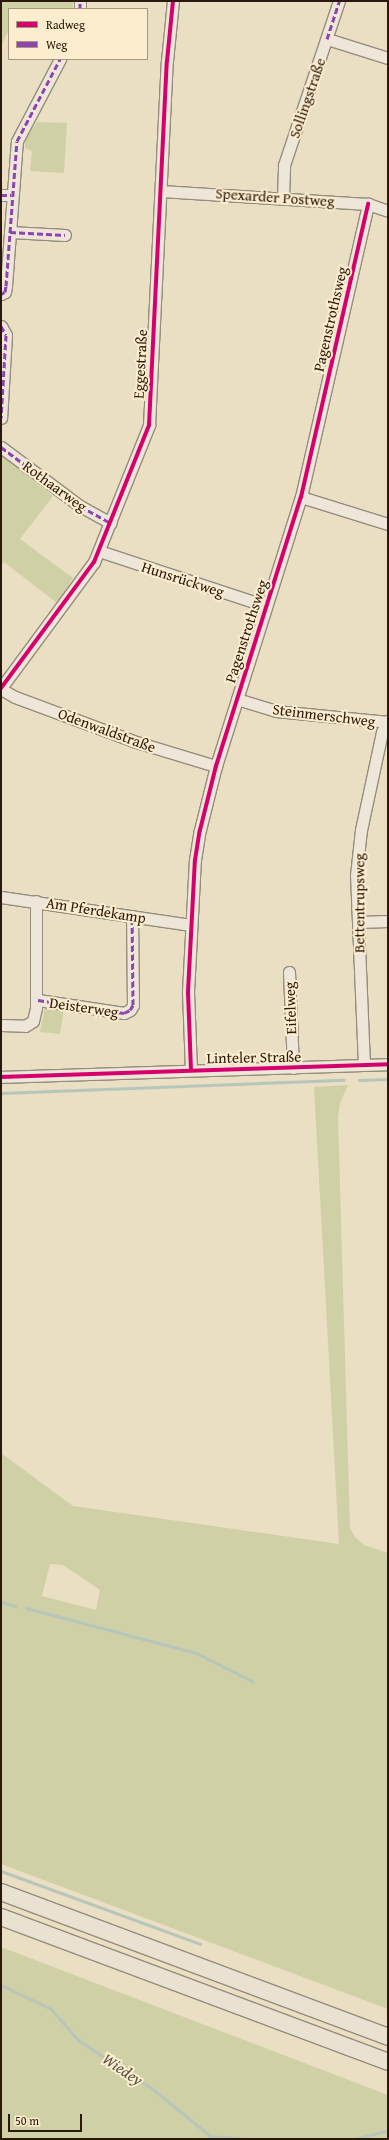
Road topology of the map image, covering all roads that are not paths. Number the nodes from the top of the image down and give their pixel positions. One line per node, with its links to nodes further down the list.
1 (173, 1): 6 (street, Eggestraße)
2 (339, 1): 3 (street, Sollingstraße)
3 (326, 39): 4 (street); 8 (street, Sollingstraße)
4 (388, 58)
5 (59, 60): 7 (street)
6 (161, 191): 8 (street, Spexarder Postweg); 18 (street, Eggestraße)
7 (6, 195): 11 (street)
8 (283, 197): 9 (street, Spexarder Postweg)
9 (368, 204): 10 (street, Spexarder Postweg); 17 (street, Pagenstrothsweg)
10 (388, 211)
11 (10, 232): 12 (street); 13 (street)
12 (64, 235)
13 (1, 294)
14 (1, 326): 15 (street)
15 (1, 418)
16 (1, 446): 18 (street, Rothaarweg)
17 (301, 497): 19 (street); 21 (street, Pagenstrothsweg)
18 (111, 524): 20 (street, Eggestraße)
19 (388, 524)
20 (99, 551): 21 (street, Hunsrückweg); 22 (street, Eggestraße)
21 (266, 606): 23 (street, Pagenstrothsweg)
22 (1, 688): 25 (street, Odenwaldstraße)
23 (237, 699): 24 (street, Steinmerschweg); 25 (street, Pagenstrothsweg)
24 (388, 722): 30 (street, Bettentrupsweg)
25 (216, 766): 31 (street, Pagenstrothsweg)
26 (1, 897): 27 (street, Am Pferdekamp)
27 (36, 901): 28 (street, Am Pferdekamp); 33 (street)
28 (132, 916): 31 (street, Am Pferdekamp); 33 (street, Deisterweg)
29 (388, 921): 30 (street)
30 (358, 922): 36 (street, Bettentrupsweg)
31 (191, 925): 38 (street, Pagenstrothsweg)
32 (289, 972): 37 (street, Eifelweg)
33 (38, 1000): 34 (street)
34 (1, 1025)
35 (388, 1064): 36 (street, Linteler Straße)
36 (364, 1065): 37 (street, Linteler Straße)
37 (293, 1068): 38 (street, Linteler Straße)
38 (192, 1070): 39 (street, Linteler Straße)
39 (1, 1077)
40 (1, 1892): 42 (highway)
41 (1, 1917): 43 (highway)
42 (388, 2037)
43 (388, 2062)

